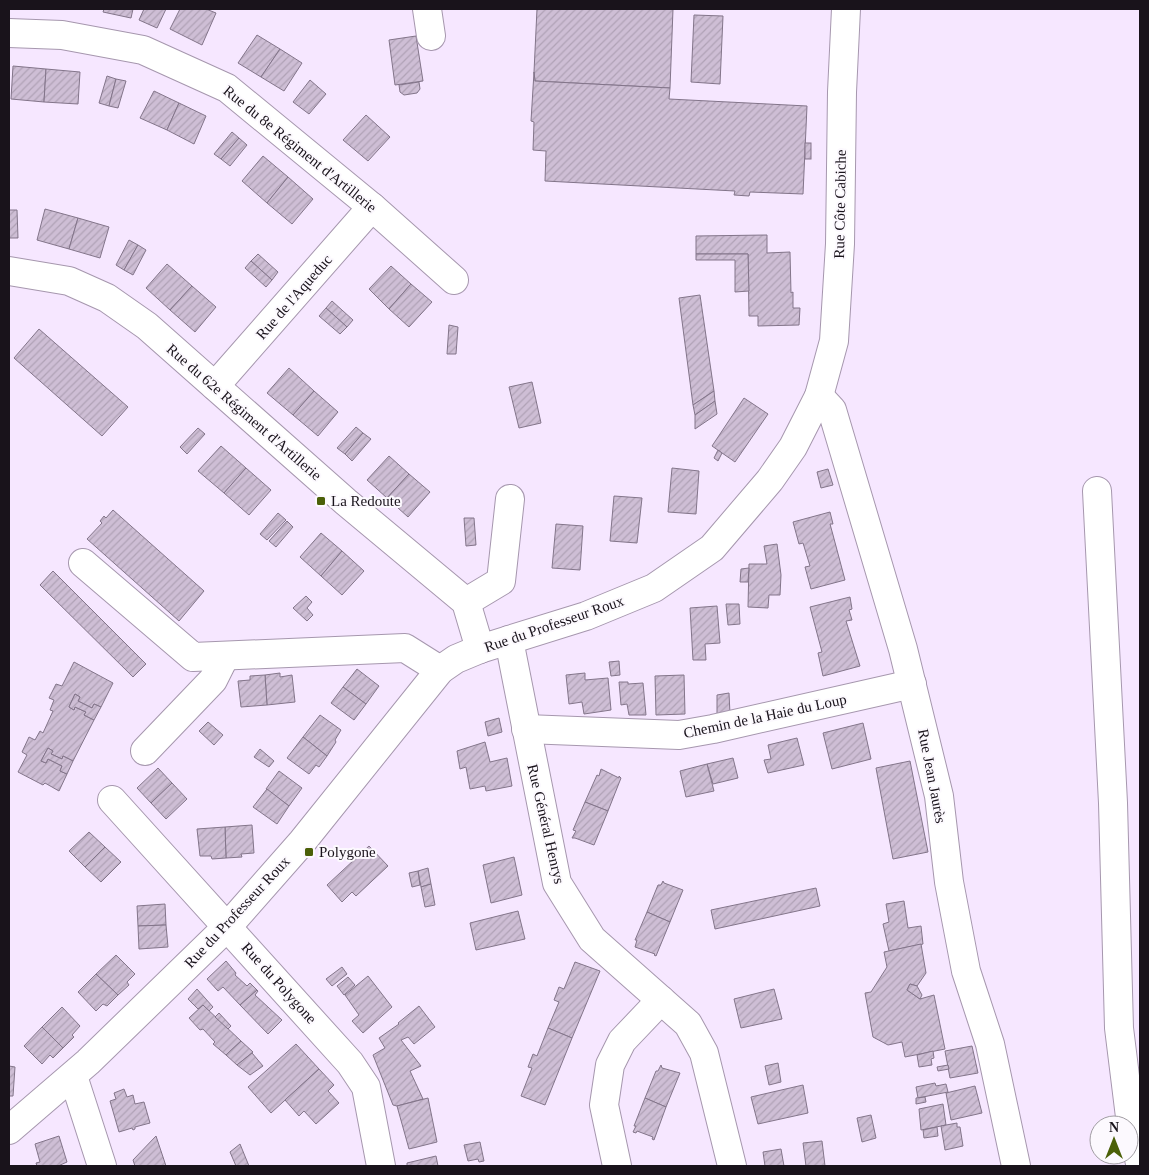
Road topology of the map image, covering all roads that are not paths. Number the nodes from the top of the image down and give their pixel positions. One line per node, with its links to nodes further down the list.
1 (427, 9): 4 (street)
2 (846, 9): 9 (street, Rue Côte Cabiche)
3 (9, 34): 5 (street, Rue du 8e Régiment d'Artillerie)
4 (431, 36)
5 (372, 207): 7 (street, Rue du 8e Régiment d'Artillerie); 8 (street, Rue de l'Aqueduc)
6 (9, 271): 8 (street, Rue du 62e Régiment d'Artillerie)
7 (454, 280)
8 (215, 386): 13 (street, Rue du 62e Régiment d'Artillerie)
9 (819, 396): 14 (street, Rue du Professeur Roux); 18 (street, Rue Jean Jaurès)
10 (1097, 491): 26 (street)
11 (510, 499): 13 (street)
12 (83, 562): 16 (street)
13 (466, 602): 15 (street)
14 (509, 640): 15 (street, Rue du Professeur Roux); 19 (street, Rue Général Henrys)
15 (480, 649): 17 (street, Rue du Professeur Roux)
16 (225, 656): 17 (street); 20 (street)
17 (440, 670): 22 (street, Rue du Professeur Roux)
18 (912, 684): 19 (street, Chemin de la Haie du Loup); 31 (street, Rue Jean Jaurès)
19 (526, 729): 23 (street, Rue Général Henrys)
20 (145, 751)
21 (112, 800): 22 (street, Rue du Polygone)
22 (228, 926): 24 (street, Rue du Professeur Roux); 28 (street, Rue du Polygone)
23 (661, 1000): 29 (street); 30 (street, Rue Général Henrys)
24 (73, 1076): 25 (street, Rue du Professeur Roux); 27 (street)
25 (9, 1130)
26 (1140, 1163)
27 (102, 1166)
28 (381, 1166)
29 (616, 1166)
30 (732, 1166)
31 (1016, 1166)

